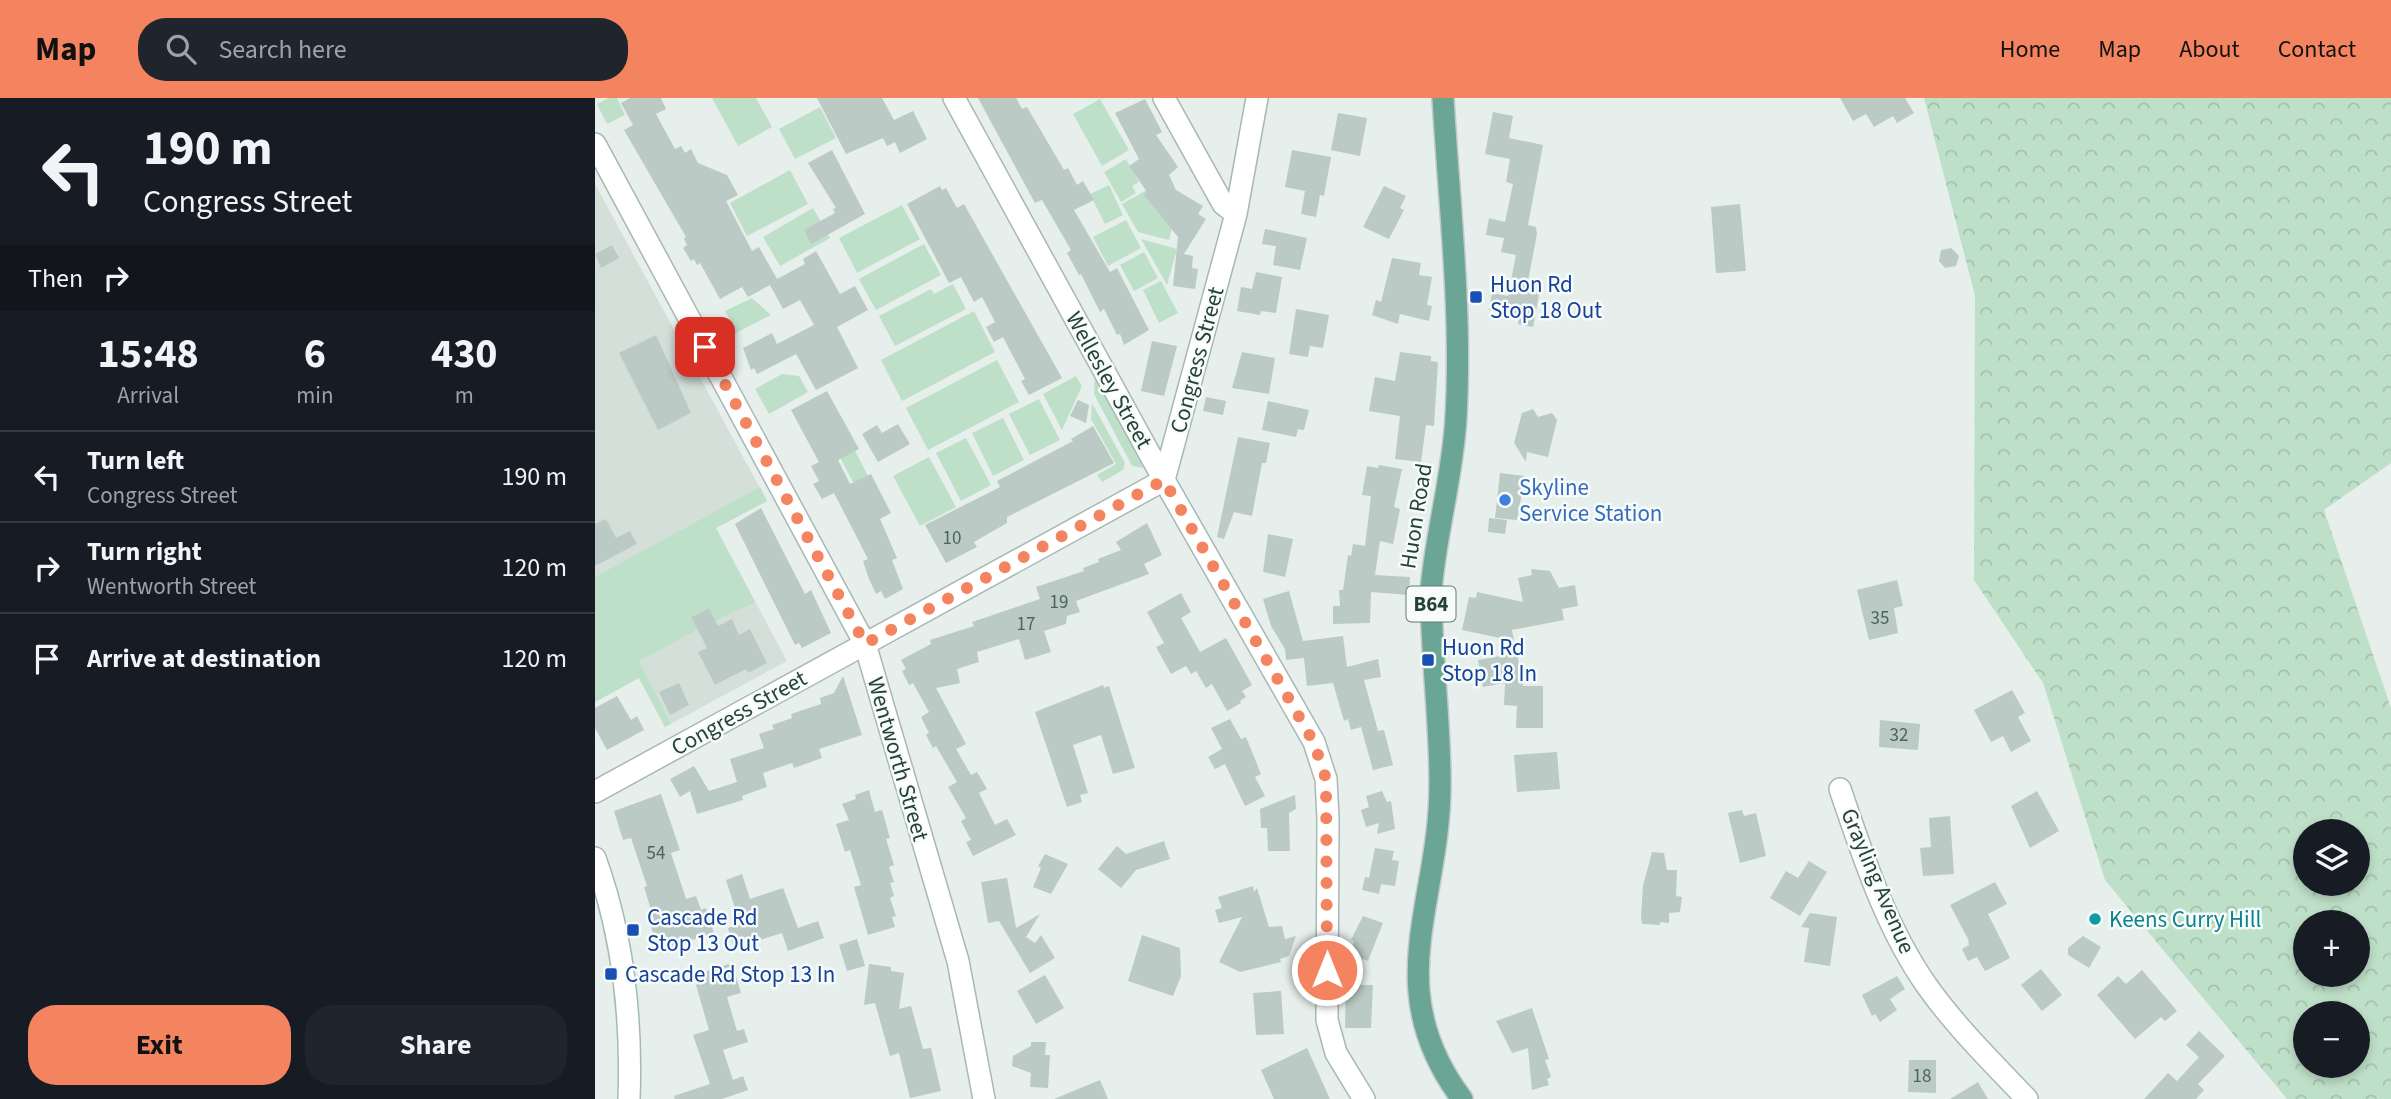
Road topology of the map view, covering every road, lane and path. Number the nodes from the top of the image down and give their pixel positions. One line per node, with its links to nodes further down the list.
1 (954, 98): 7 (street, Wellesley Street)
2 (1164, 98): 6 (street)
3 (1257, 98): 6 (street, Congress Street)
4 (1443, 98): 15 (main road, Huon Road / B64)
5 (595, 144): 8 (street, Wentworth Street)
6 (1236, 214): 7 (street, Congress Street)
7 (1164, 480): 8 (street, Congress Street); 14 (street, Wellesley Street)
8 (865, 644): 10 (street, Congress Street); 13 (street, Wentworth Street)
9 (1840, 789): 16 (street, Grayling Avenue)
10 (595, 792)
11 (595, 858): 12 (street)
12 (629, 1099)
13 (984, 1099)
14 (1364, 1099)
15 (1462, 1099)
16 (2028, 1099)

